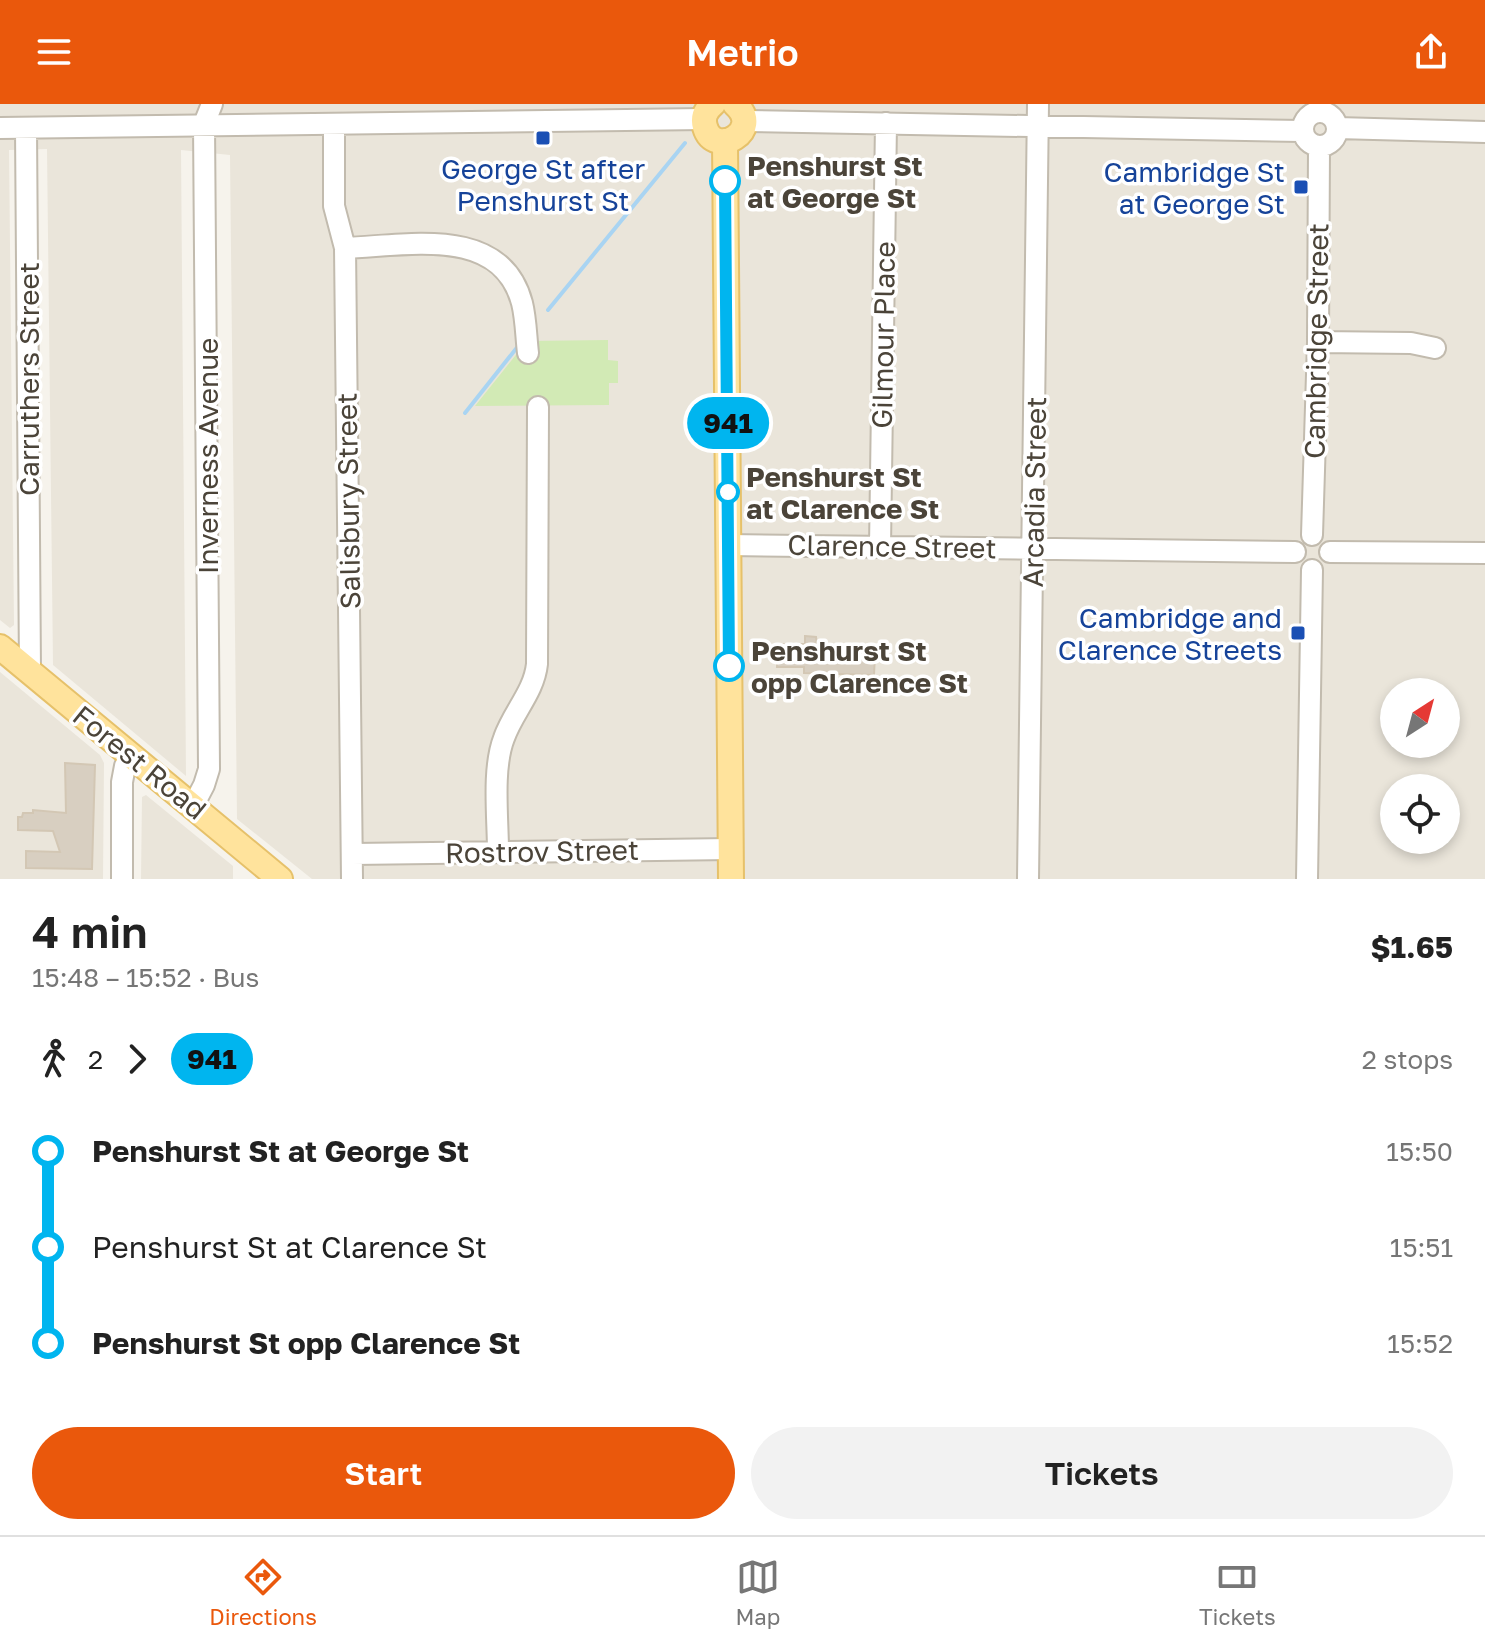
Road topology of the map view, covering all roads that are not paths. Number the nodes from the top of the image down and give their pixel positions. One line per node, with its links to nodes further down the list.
1 (212, 104): 7 (street, Inverness Avenue)
2 (1319, 108): 11 (street); 12 (street)
3 (708, 112): 8 (street); 14 (main road)
4 (740, 112): 6 (street); 14 (main road)
5 (1038, 114): 6 (street); 12 (street); 24 (street, Arcadia Street)
6 (886, 123): 23 (street, Gilmour Place)
7 (204, 124): 8 (street); 10 (street); 33 (street, Inverness Avenue)
8 (334, 124): 16 (street, Salisbury Street)
9 (0, 128): 10 (street)
10 (26, 128): 29 (street, Carruthers Street)
11 (1337, 128): 13 (street); 15 (street)
12 (1302, 131): 15 (street)
13 (1485, 132)
14 (725, 141): 22 (main road)
15 (1319, 147): 17 (street, Cambridge Street)
16 (345, 248): 19 (street); 36 (street, Salisbury Street)
17 (1318, 342): 18 (street); 21 (street, Cambridge Street)
18 (1435, 348)
19 (528, 353)
20 (538, 407): 35 (street)
21 (1312, 535): 25 (street); 26 (street)
22 (729, 545): 23 (street, Clarence Street); 34 (main road)
23 (880, 547): 24 (street, Clarence Street)
24 (1033, 548): 25 (street, Clarence Street); 41 (street, Arcadia Street)
25 (1295, 552): 28 (street)
26 (1330, 552): 27 (street); 28 (street)
27 (1485, 553)
28 (1312, 570): 42 (street)
29 (30, 629): 30 (street); 31 (street, Carruthers Street)
30 (1, 647): 31 (main road, Forest Road)
31 (30, 672): 32 (main road, Forest Road)
32 (131, 755): 33 (main road, Forest Road); 37 (street)
33 (193, 806): 38 (main road, Forest Road)
34 (731, 849): 35 (street, Rostrov Street); 40 (main road)
35 (498, 851): 36 (street, Rostrov Street)
36 (353, 854): 39 (street, Salisbury Street)
37 (122, 879)
38 (280, 879)
39 (352, 879)
40 (731, 879)
41 (1028, 879)
42 (1307, 879)

